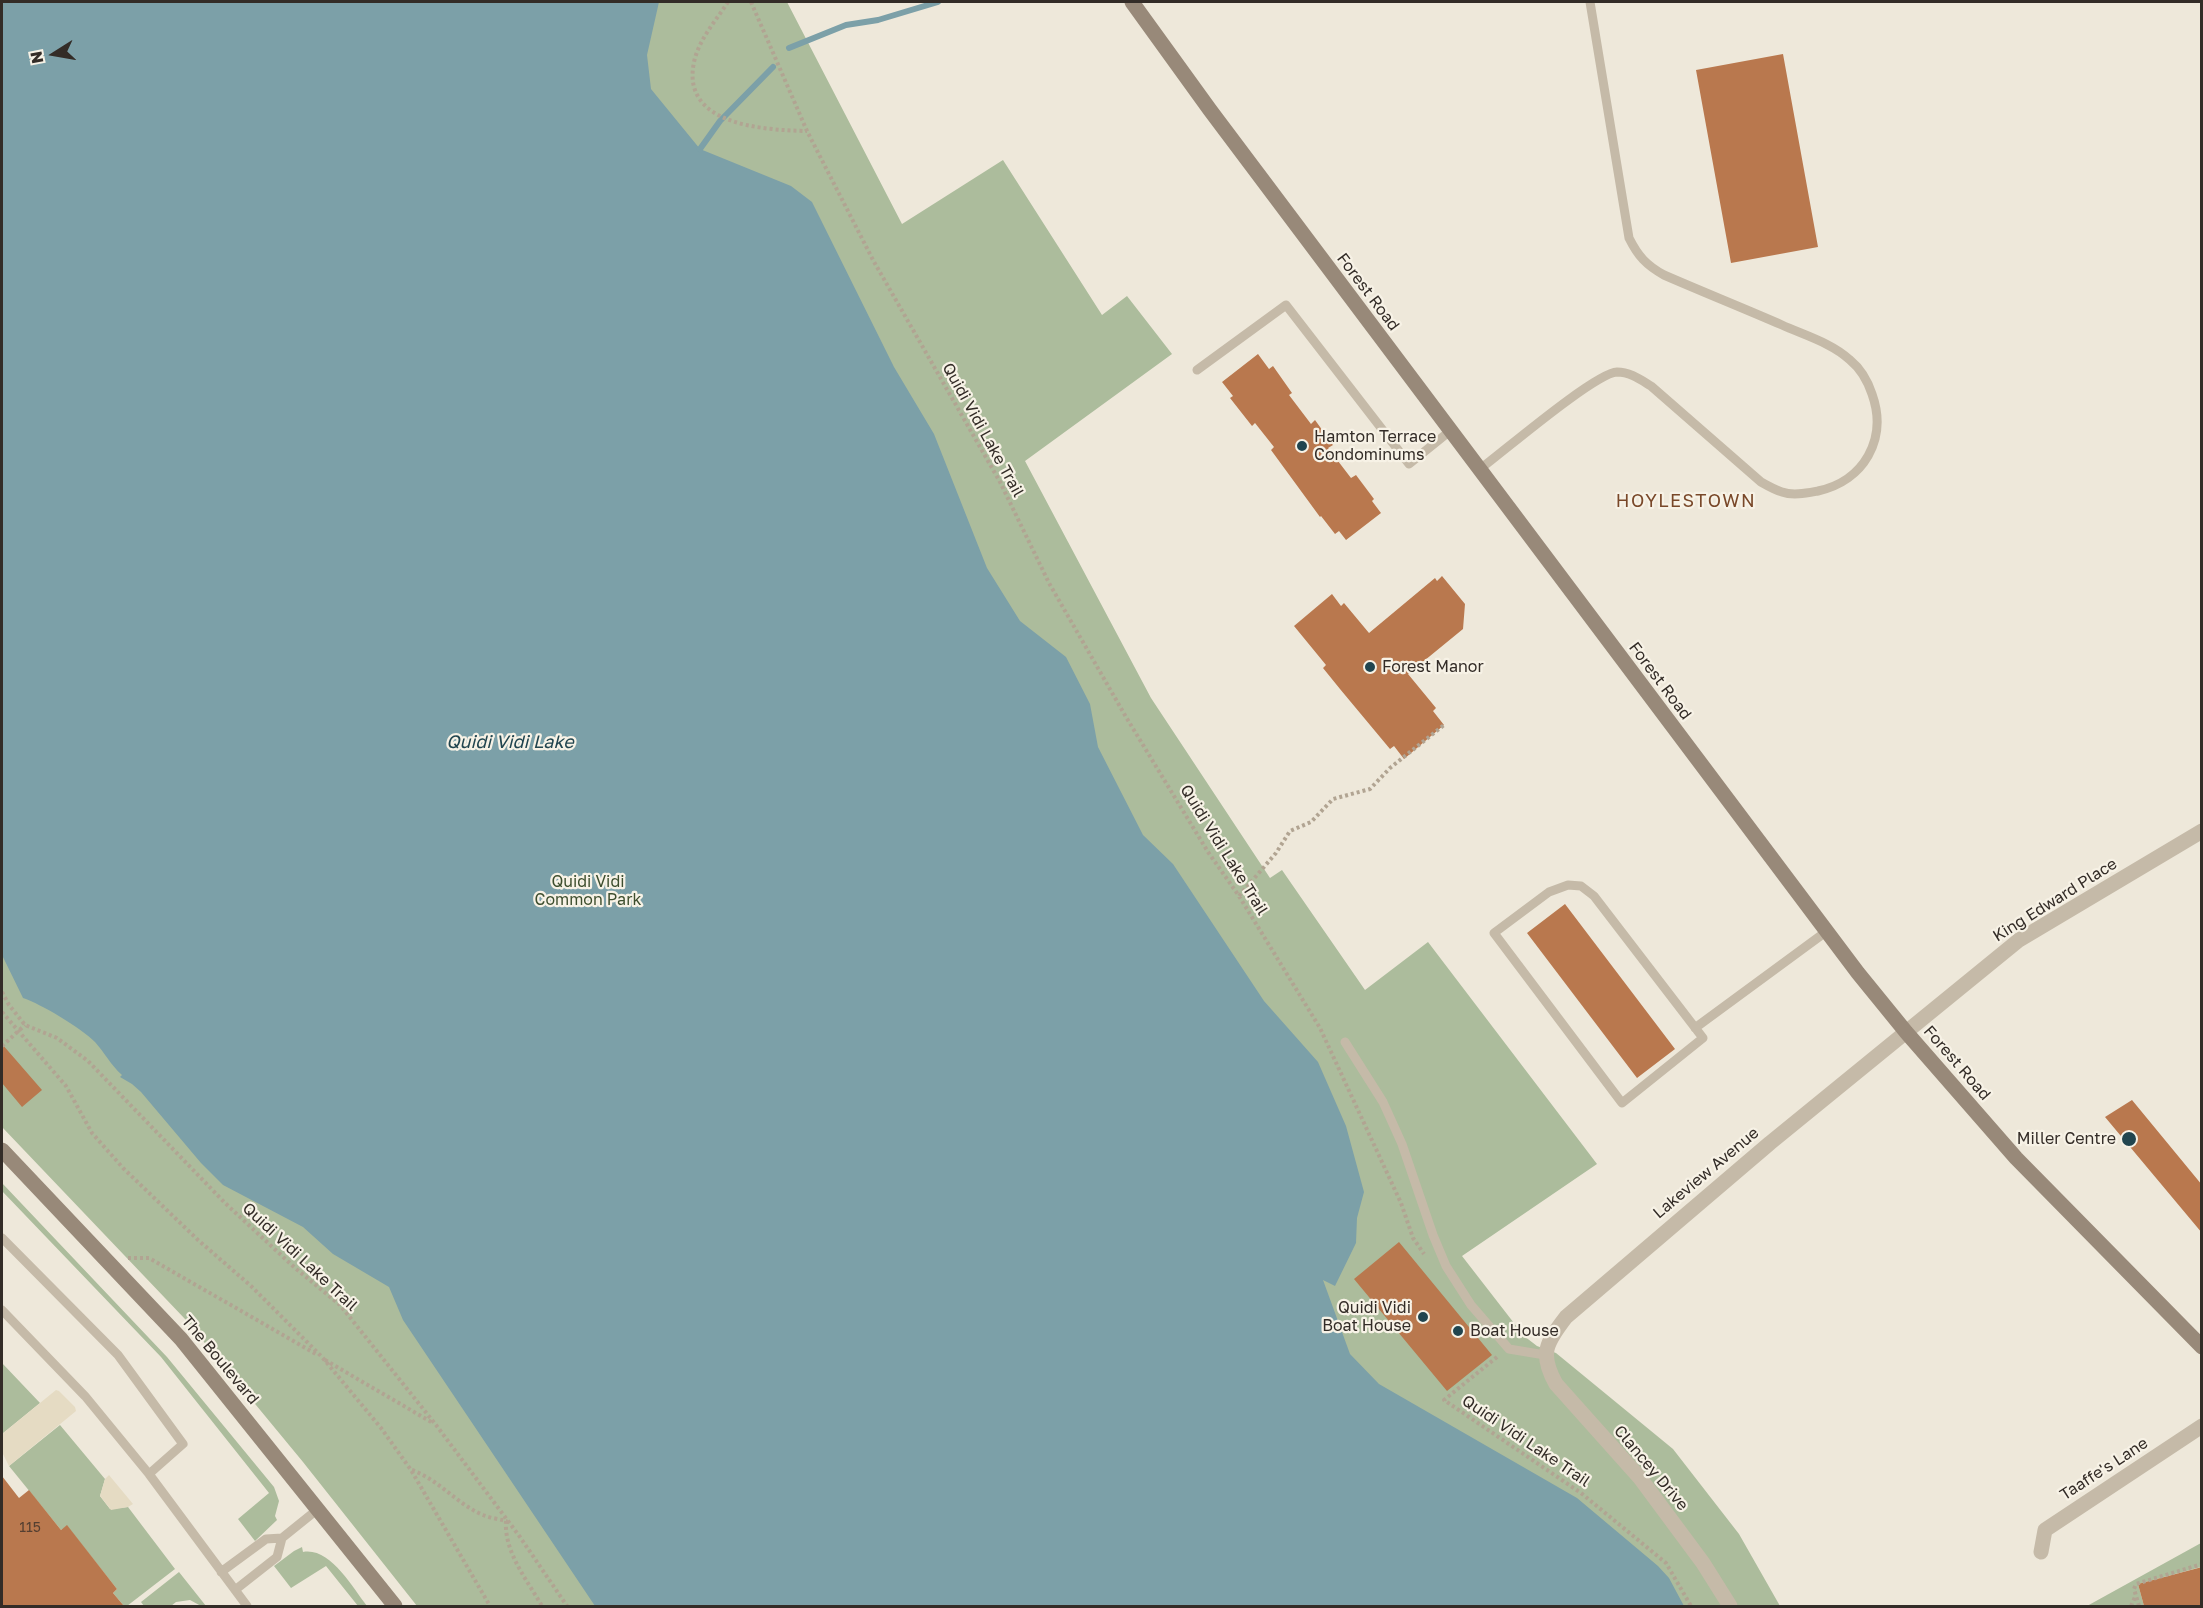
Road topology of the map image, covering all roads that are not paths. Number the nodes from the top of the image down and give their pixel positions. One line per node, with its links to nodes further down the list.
1 (1132, 2): 4 (street, Forest Road)
2 (1590, 2): 5 (lane)
3 (1197, 370): 4 (lane)
4 (1450, 431): 5 (street, Forest Road)
5 (1480, 469): 7 (street, Forest Road)
6 (2202, 831): 9 (street, King Edward Place)
7 (1827, 931): 8 (lane); 9 (street, Forest Road)
8 (1695, 1028): 8 (lane)
9 (1906, 1032): 14 (street, Forest Road); 15 (street, Lakeview Avenue)
10 (1345, 1042): 15 (lane)
11 (2, 1150): 18 (street, The Boulevard)
12 (2, 1238): 17 (lane)
13 (2, 1310): 17 (lane)
14 (2202, 1347)
15 (1545, 1355): 25 (street, Clancey Drive)
16 (2202, 1426): 20 (street, Taaffe's Lane)
17 (149, 1474): 21 (lane)
18 (318, 1509): 19 (lane); 24 (street, The Boulevard)
19 (282, 1538): 21 (lane); 22 (lane)
20 (2041, 1552)
21 (221, 1572): 22 (lane)
22 (235, 1590): 23 (lane)
23 (248, 1606)
24 (395, 1606)
25 (1730, 1606)

